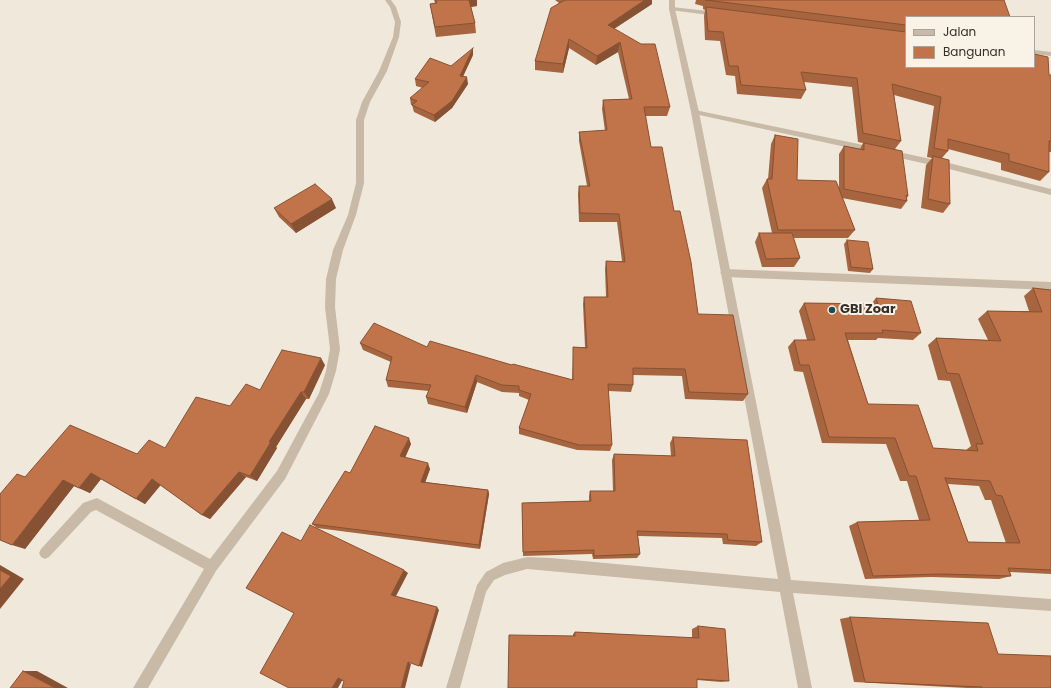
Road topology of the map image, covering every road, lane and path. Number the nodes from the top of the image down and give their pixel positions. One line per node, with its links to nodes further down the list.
1 (388, 0): 11 (street)
2 (672, 4): 3 (street); 6 (street)
3 (728, 16)
4 (1035, 52): 5 (street)
5 (1051, 54)
6 (695, 112): 7 (street); 8 (street)
7 (1051, 192)
8 (725, 273): 9 (street); 12 (street)
9 (1051, 286)
10 (44, 553): 11 (street)
11 (212, 567): 14 (street)
12 (786, 586): 13 (street); 15 (street); 16 (street)
13 (1051, 605)
14 (140, 688)
15 (453, 688)
16 (805, 688)

